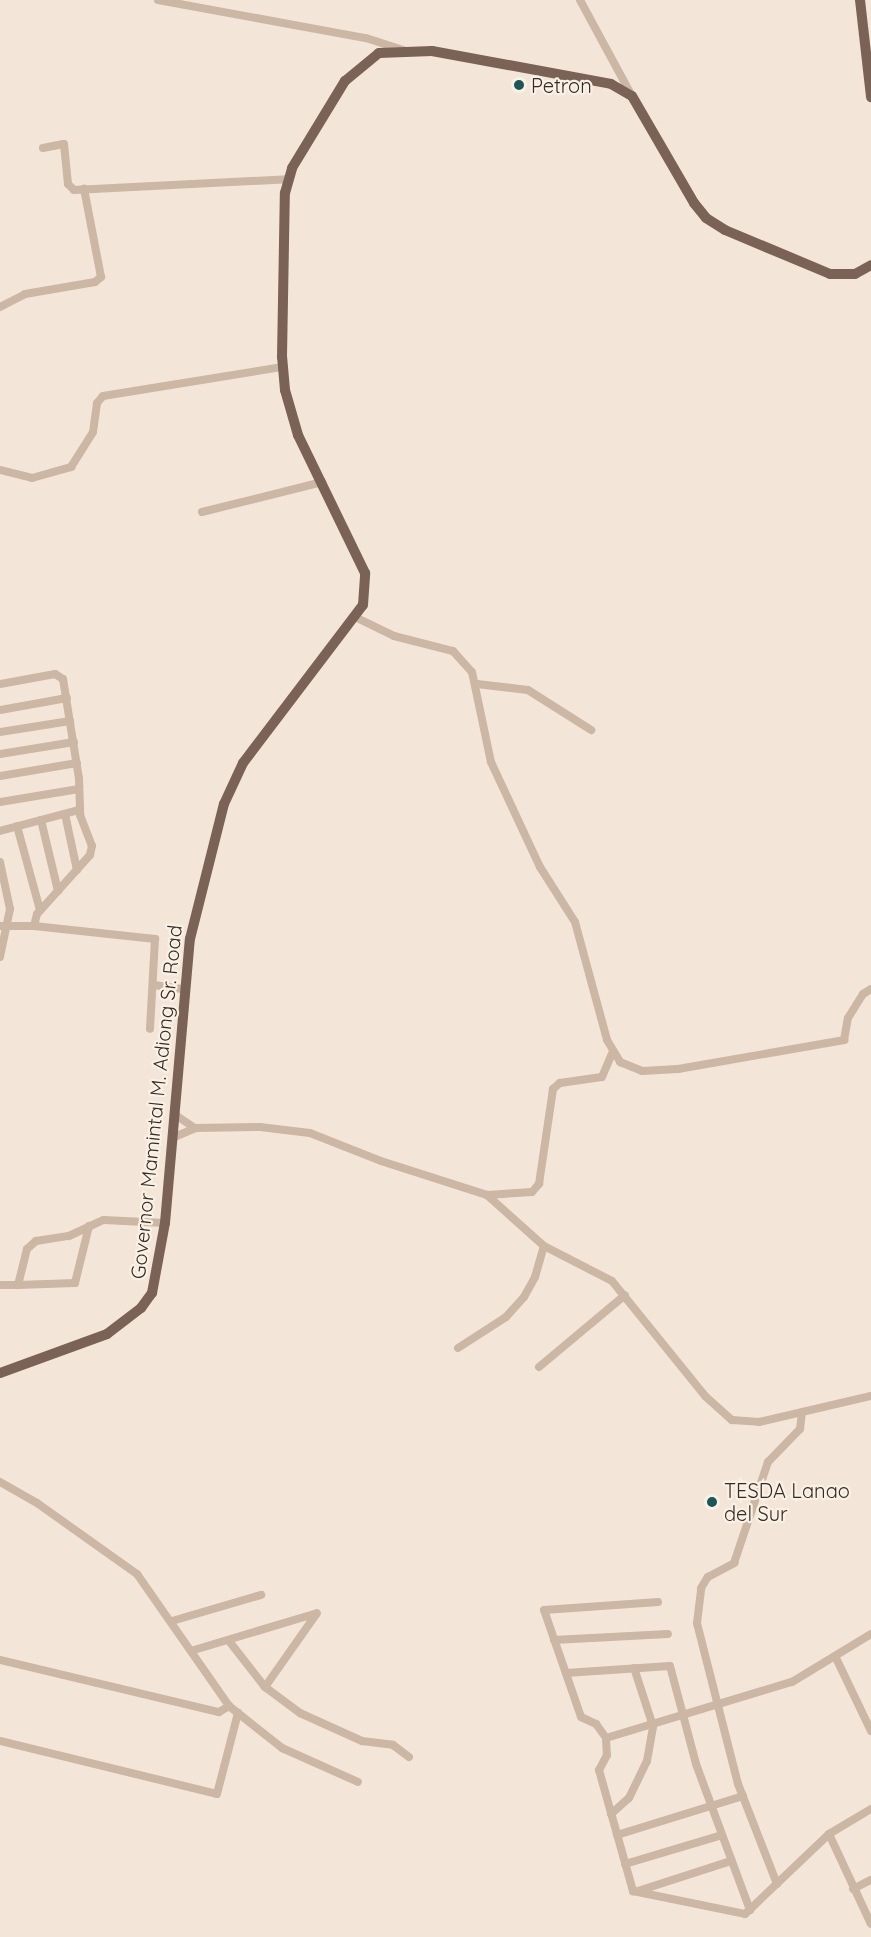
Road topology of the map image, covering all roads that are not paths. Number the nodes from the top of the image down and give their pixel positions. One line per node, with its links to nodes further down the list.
1 (158, 0): 4 (street)
2 (580, 0): 5 (street)
3 (860, 0): 6 (main road)
4 (404, 50): 5 (main road, Governor Mamintal M. Adiong Sr. Road); 8 (main road, Governor Mamintal M. Adiong Sr. Road)
5 (633, 96): 10 (main road)
6 (871, 97)
7 (43, 148): 9 (street)
8 (288, 179): 9 (street); 12 (main road, Governor Mamintal M. Adiong Sr. Road)
9 (84, 189): 11 (street)
10 (871, 265)
11 (0, 307)
12 (283, 367): 13 (street); 14 (main road, Governor Mamintal M. Adiong Sr. Road)
13 (0, 470)
14 (322, 482): 15 (street); 16 (main road, Governor Mamintal M. Adiong Sr. Road)
15 (202, 512)
16 (357, 618): 18 (street); 43 (main road, Governor Mamintal M. Adiong Sr. Road)
17 (0, 684): 19 (street)
18 (477, 684): 22 (street); 46 (street)
19 (67, 698): 20 (street); 21 (street)
20 (0, 710)
21 (70, 721): 23 (street); 24 (street)
22 (591, 730)
23 (0, 732)
24 (74, 742): 25 (street); 26 (street)
25 (0, 754)
26 (77, 764): 27 (street); 28 (street)
27 (0, 777)
28 (79, 789): 29 (street); 30 (street)
29 (0, 802)
30 (79, 810): 31 (street); 36 (street)
31 (65, 814): 32 (street); 36 (street)
32 (41, 820): 33 (street); 37 (street)
33 (17, 826): 34 (street); 38 (street)
34 (0, 831)
35 (0, 866): 39 (street)
36 (77, 870): 37 (street)
37 (58, 891): 38 (street)
38 (40, 910): 40 (street)
39 (4, 926): 40 (street); 41 (street)
40 (34, 926): 42 (street)
41 (0, 957)
42 (154, 985): 43 (street); 45 (street)
43 (184, 989): 47 (main road, Governor Mamintal M. Adiong Sr. Road)
44 (871, 989): 46 (street)
45 (150, 1029)
46 (612, 1053): 50 (street)
47 (174, 1114): 48 (street); 49 (main road, Governor Mamintal M. Adiong Sr. Road)
48 (195, 1128): 49 (street); 50 (street)
49 (172, 1138): 51 (main road, Governor Mamintal M. Adiong Sr. Road)
50 (487, 1195): 53 (street)
51 (165, 1223): 52 (street); 59 (main road, Governor Mamintal M. Adiong Sr. Road)
52 (89, 1226): 55 (street); 55 (street)
53 (544, 1246): 56 (street); 57 (street)
54 (0, 1285): 55 (street)
55 (18, 1285)
56 (625, 1295): 58 (street); 61 (street)
57 (458, 1348)
58 (539, 1367)
59 (0, 1373)
60 (871, 1396): 61 (street)
61 (802, 1412): 76 (street)
62 (0, 1482): 65 (street)
63 (261, 1595): 65 (street)
64 (658, 1602): 68 (street)
65 (172, 1620): 70 (street)
66 (668, 1634): 68 (street)
67 (871, 1634): 71 (street)
68 (555, 1640): 74 (street)
69 (229, 1641): 70 (street); 75 (street); 75 (street)
70 (194, 1650): 77 (street)
71 (836, 1658): 76 (street); 81 (street)
72 (0, 1660): 77 (street)
73 (634, 1668): 74 (street); 79 (street); 80 (street)
74 (566, 1673): 82 (street)
75 (265, 1687): 84 (street)
76 (717, 1705): 79 (street); 86 (street)
77 (229, 1706): 78 (street)
78 (238, 1713): 83 (street); 85 (street)
79 (683, 1717): 80 (street); 87 (street)
80 (653, 1725): 82 (street); 89 (street)
81 (871, 1731)
82 (606, 1738): 89 (street)
83 (0, 1741)
84 (409, 1757)
85 (358, 1782)
86 (742, 1796): 87 (street); 96 (street)
87 (711, 1806): 91 (street); 92 (street)
88 (871, 1809): 90 (street)
89 (611, 1814): 91 (street)
90 (829, 1834): 96 (street); 97 (street)
91 (617, 1835): 94 (street)
92 (722, 1835): 93 (street); 94 (street)
93 (731, 1861): 98 (street); 99 (street)
94 (625, 1864): 98 (street)
95 (871, 1880): 97 (street)
96 (777, 1884): 99 (street)
97 (853, 1890): 100 (street)
98 (636, 1892): 99 (street)
99 (750, 1910)
100 (871, 1924)

